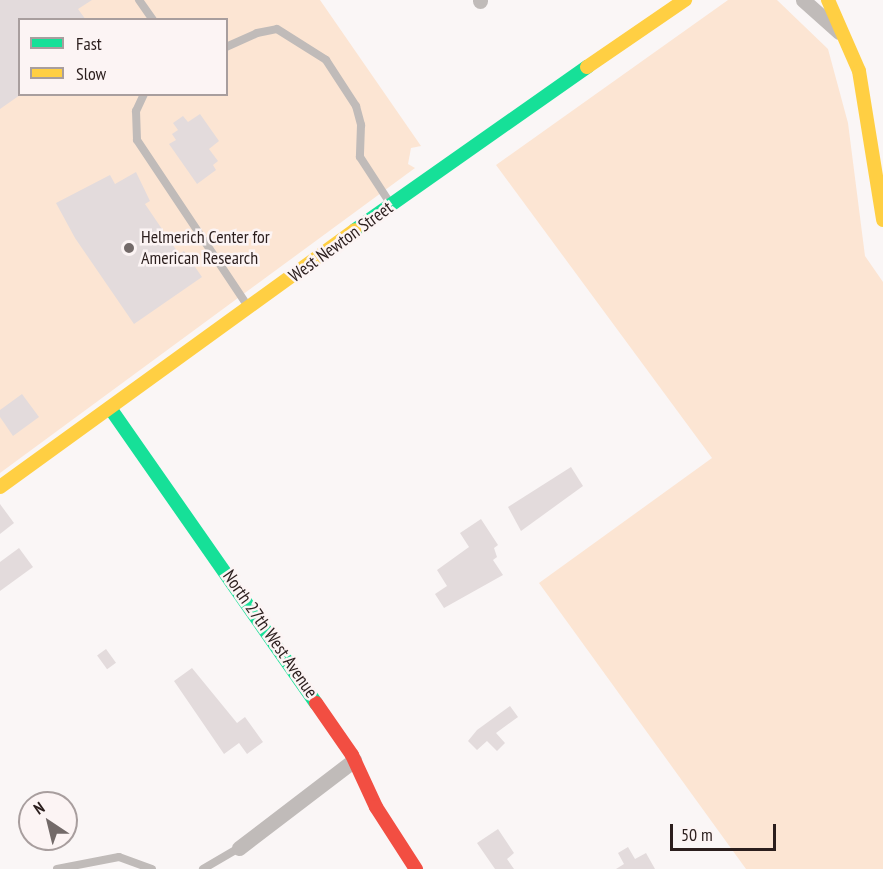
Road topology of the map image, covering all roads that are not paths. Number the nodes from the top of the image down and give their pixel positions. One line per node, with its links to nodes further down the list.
1 (139, 0): 5 (lane)
2 (685, 0): 9 (street, West Newton Street)
3 (803, 0): 6 (street)
4 (828, 0): 6 (street)
5 (152, 18)
6 (843, 36): 10 (street)
7 (228, 46): 9 (lane)
8 (143, 96): 11 (lane)
9 (391, 206): 11 (street, West Newton Street)
10 (883, 220)
11 (250, 309): 12 (street, West Newton Street)
12 (110, 408): 13 (street, West Newton Street); 14 (street, North 27th West Avenue)
13 (0, 487)
14 (354, 760): 15 (street); 20 (street, North 27th West Avenue)
15 (238, 848): 19 (lane)
16 (87, 866): 17 (lane); 18 (lane)
17 (57, 869)
18 (152, 869)
19 (203, 869)
20 (416, 869)

